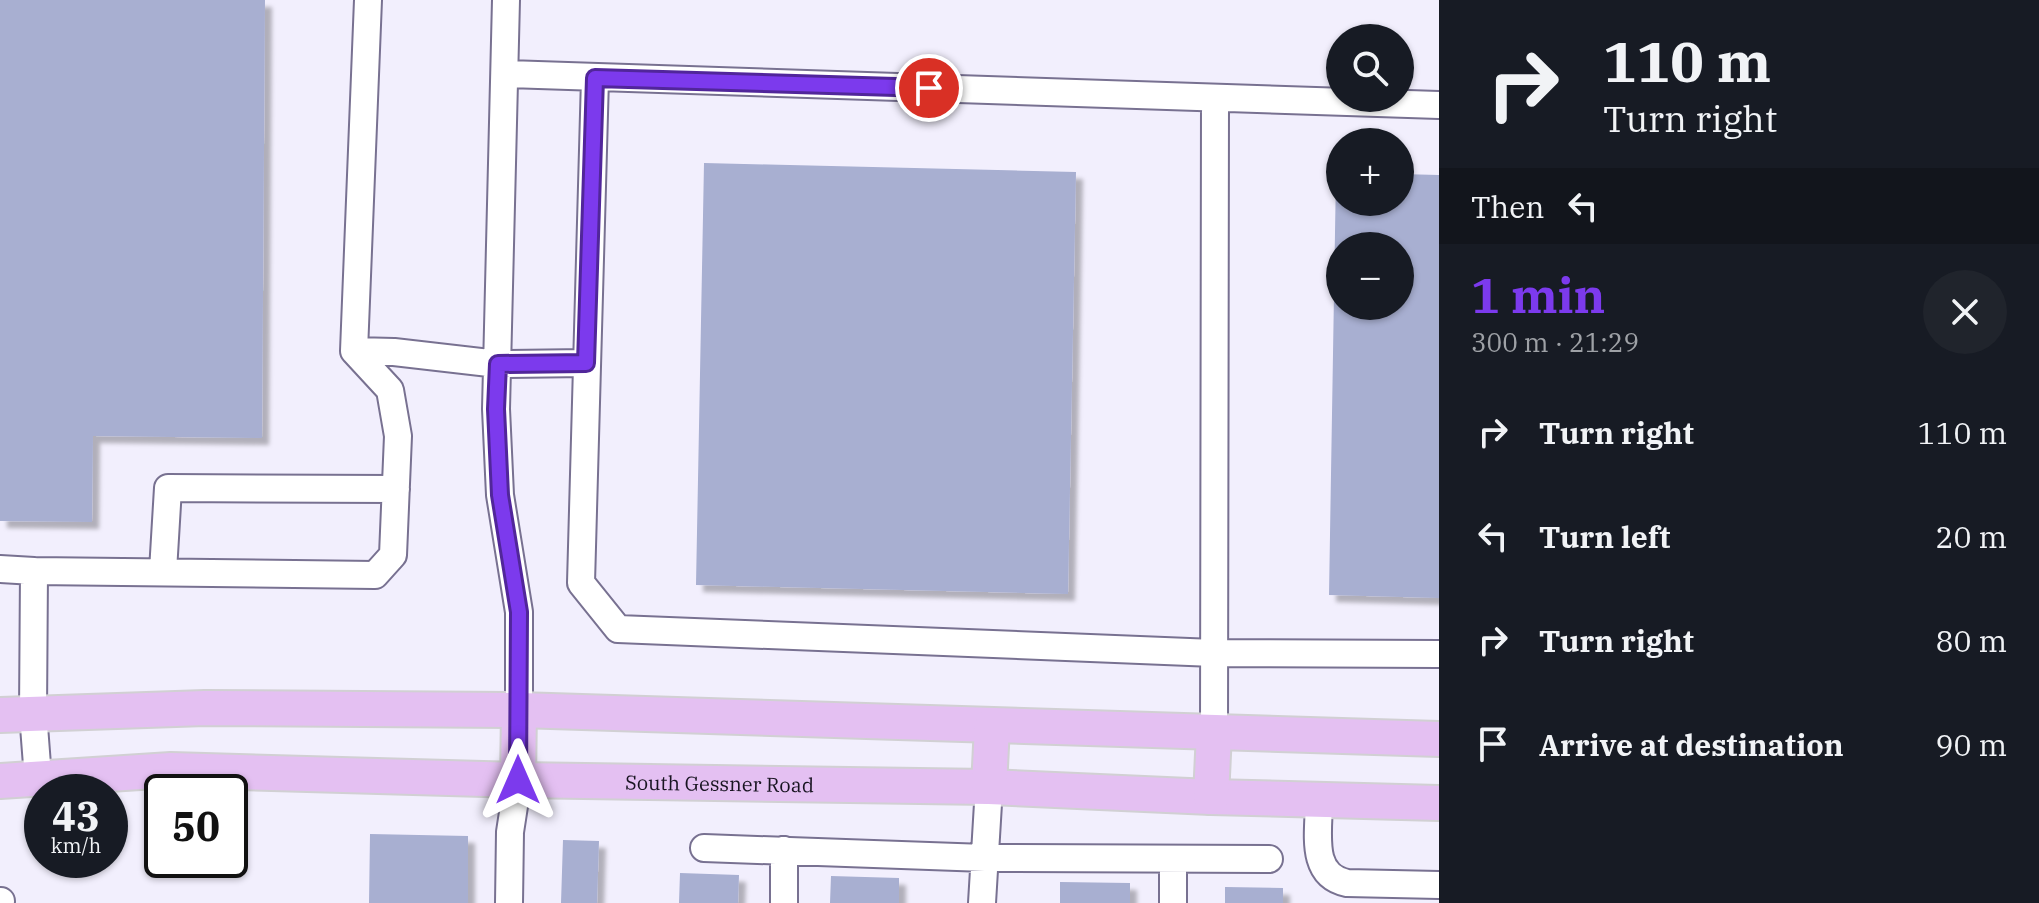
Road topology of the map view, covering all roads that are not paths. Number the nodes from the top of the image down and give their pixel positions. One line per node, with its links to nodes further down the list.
1 (368, 0): 7 (street)
2 (506, 0): 3 (street)
3 (505, 74): 4 (street); 9 (street)
4 (595, 78): 5 (street); 8 (street)
5 (1215, 98): 6 (street); 14 (street)
6 (1439, 105)
7 (354, 351): 9 (street); 10 (street)
8 (586, 363): 9 (street); 14 (street)
9 (498, 364): 16 (street)
10 (396, 489): 13 (street); 13 (street)
11 (0, 569): 12 (street)
12 (34, 571): 13 (street); 17 (street)
13 (163, 571)
14 (1214, 653): 15 (street); 19 (street)
15 (1439, 654)
16 (519, 710): 17 (main road); 18 (main road); 24 (main road)
17 (17, 714): 21 (street)
18 (992, 726): 19 (main road); 26 (main road)
19 (1214, 733): 20 (main road); 27 (main road)
20 (1439, 739)
21 (37, 774)
22 (104, 774): 24 (main road, South Gessner Road)
23 (24, 779): 25 (main road, South Gessner Road)
24 (518, 780): 26 (main road, South Gessner Road); 36 (street)
25 (0, 781)
26 (989, 787): 27 (main road, South Gessner Road); 32 (street)
27 (1211, 797): 28 (main road, South Gessner Road)
28 (1319, 800): 29 (main road, South Gessner Road); 35 (street)
29 (1439, 803)
30 (704, 848): 31 (street)
31 (784, 850): 32 (street); 37 (street)
32 (985, 858): 33 (street); 38 (street)
33 (1173, 859): 34 (street); 39 (street)
34 (1269, 859)
35 (1439, 885)
36 (509, 903)
37 (784, 903)
38 (982, 903)
39 (1173, 903)

